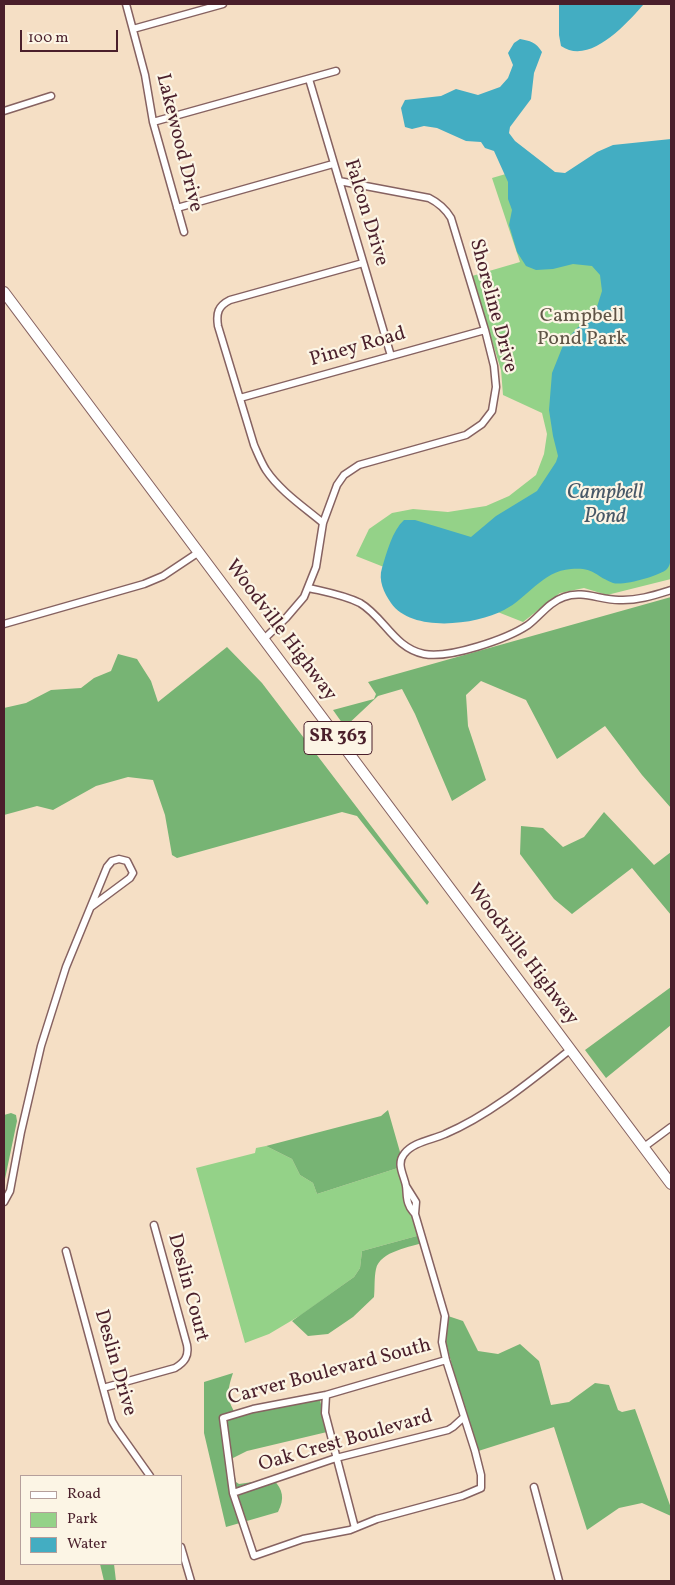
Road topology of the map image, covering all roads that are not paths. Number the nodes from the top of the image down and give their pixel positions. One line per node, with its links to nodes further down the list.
1 (126, 4): 3 (street, Lakewood Drive)
2 (223, 4): 3 (street)
3 (133, 29): 8 (street, Lakewood Drive)
4 (336, 71): 5 (street)
5 (309, 79): 8 (street); 9 (street, Falcon Drive)
6 (52, 96): 7 (street)
7 (4, 111)
8 (154, 122): 11 (street, Lakewood Drive)
9 (333, 164): 10 (street, Falcon Drive); 11 (street)
10 (339, 181): 13 (street, Falcon Drive); 15 (street, Shoreline Drive)
11 (177, 208): 12 (street, Lakewood Drive)
12 (184, 232)
13 (363, 263): 16 (street, Falcon Drive); 17 (street)
14 (4, 292): 19 (main road, Woodville Highway / SR 363)
15 (485, 330): 16 (street, Piney Road); 18 (street, Shoreline Drive)
16 (391, 356): 17 (street, Piney Road)
17 (240, 398): 18 (street)
18 (323, 523): 20 (street, Shoreline Drive)
19 (199, 552): 22 (street); 23 (main road, Woodville Highway / SR 363)
20 (309, 588): 21 (street); 23 (street, Shoreline Drive)
21 (671, 590)
22 (4, 624)
23 (264, 639): 25 (main road, Woodville Highway / SR 363)
24 (91, 907): 24 (street); 29 (street)
25 (571, 1050): 27 (main road, Woodville Highway / SR 363); 32 (street)
26 (671, 1127): 27 (street)
27 (644, 1147): 28 (main road, Woodville Highway / SR 363)
28 (671, 1184)
29 (4, 1202)
30 (154, 1226): 33 (street, Deslin Court)
31 (66, 1251): 33 (street, Deslin Drive)
32 (446, 1360): 34 (street, Carver Boulevard South); 35 (street)
33 (103, 1388): 37 (street, Deslin Drive)
34 (326, 1395): 36 (street); 39 (street, Carver Boulevard South)
35 (464, 1417): 36 (street, Oak Crest Boulevard); 40 (street)
36 (336, 1458): 39 (street, Oak Crest Boulevard); 40 (street)
37 (149, 1475)
38 (534, 1487): 43 (street)
39 (233, 1493): 40 (street)
40 (355, 1528)
41 (182, 1550): 42 (street)
42 (191, 1581)
43 (559, 1581)

